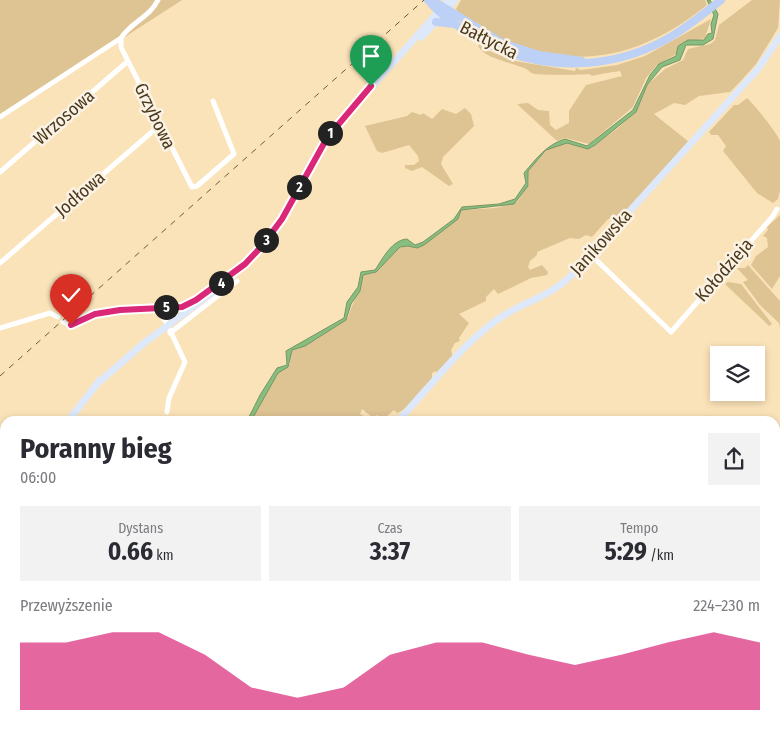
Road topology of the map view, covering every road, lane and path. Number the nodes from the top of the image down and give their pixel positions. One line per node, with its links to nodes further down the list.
1 (158, 0): 10 (street)
2 (430, 0): 6 (main road, Bałtycka)
3 (449, 0): 6 (main road)
4 (455, 0): 6 (main road)
5 (715, 5): 12 (main road, Bałtycka)
6 (443, 10): 7 (main road); 8 (main road, Bałtycka); 12 (main road, Bałtycka); 13 (main road)
7 (436, 22): 8 (main road); 13 (main road)
8 (457, 25): 12 (main road, Bałtycka)
9 (780, 36): 19 (main road, Janikowska)
10 (121, 40): 11 (street, Grzybowa); 15 (street)
11 (128, 61): 16 (street, Grzybowa); 17 (street, Wrzosowa)
12 (588, 62)
13 (362, 97): 21 (main road)
14 (213, 101): 16 (street, Grzybowa)
15 (0, 116)
16 (160, 125): 20 (street, Jodłowa)
17 (0, 172)
18 (777, 208): 19 (street, Kołodzieja)
19 (590, 254): 31 (main road, Janikowska)
20 (0, 263)
21 (245, 264): 23 (main road); 27 (main road)
22 (238, 281): 27 (street)
23 (196, 300): 24 (street); 27 (main road)
24 (155, 308): 26 (street); 27 (street)
25 (58, 317): 28 (street)
26 (63, 322)
27 (168, 327): 29 (street); 30 (main road)
28 (0, 328)
29 (167, 412)
30 (72, 416)
31 (403, 416)

